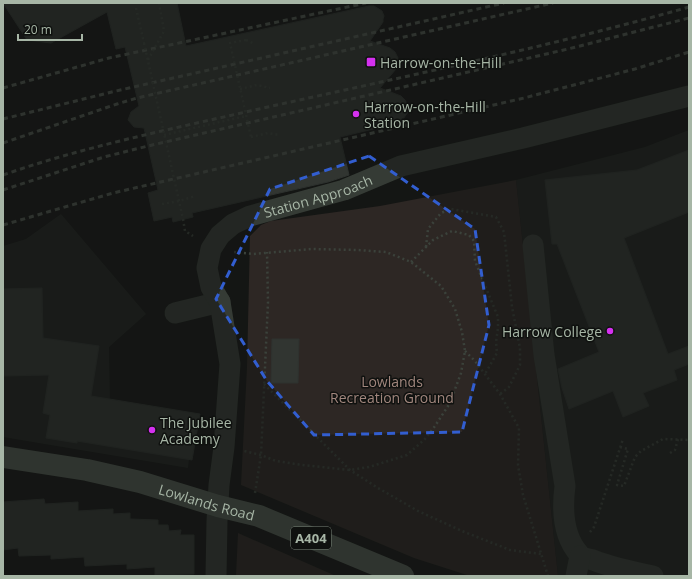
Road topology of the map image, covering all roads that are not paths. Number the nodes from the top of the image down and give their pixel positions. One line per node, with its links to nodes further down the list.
1 (689, 96): 3 (street, Station Approach)
2 (533, 244): 7 (street)
3 (220, 302): 4 (street); 6 (street, Station Approach)
4 (175, 313)
5 (3, 458): 6 (main road, Lowlands Road / A404)
6 (218, 506): 8 (street, Station Approach); 9 (main road, Lowlands Road / A404)
7 (577, 551): 10 (street); 11 (street)
8 (216, 576)
9 (403, 576)
10 (576, 576)
11 (653, 576)

